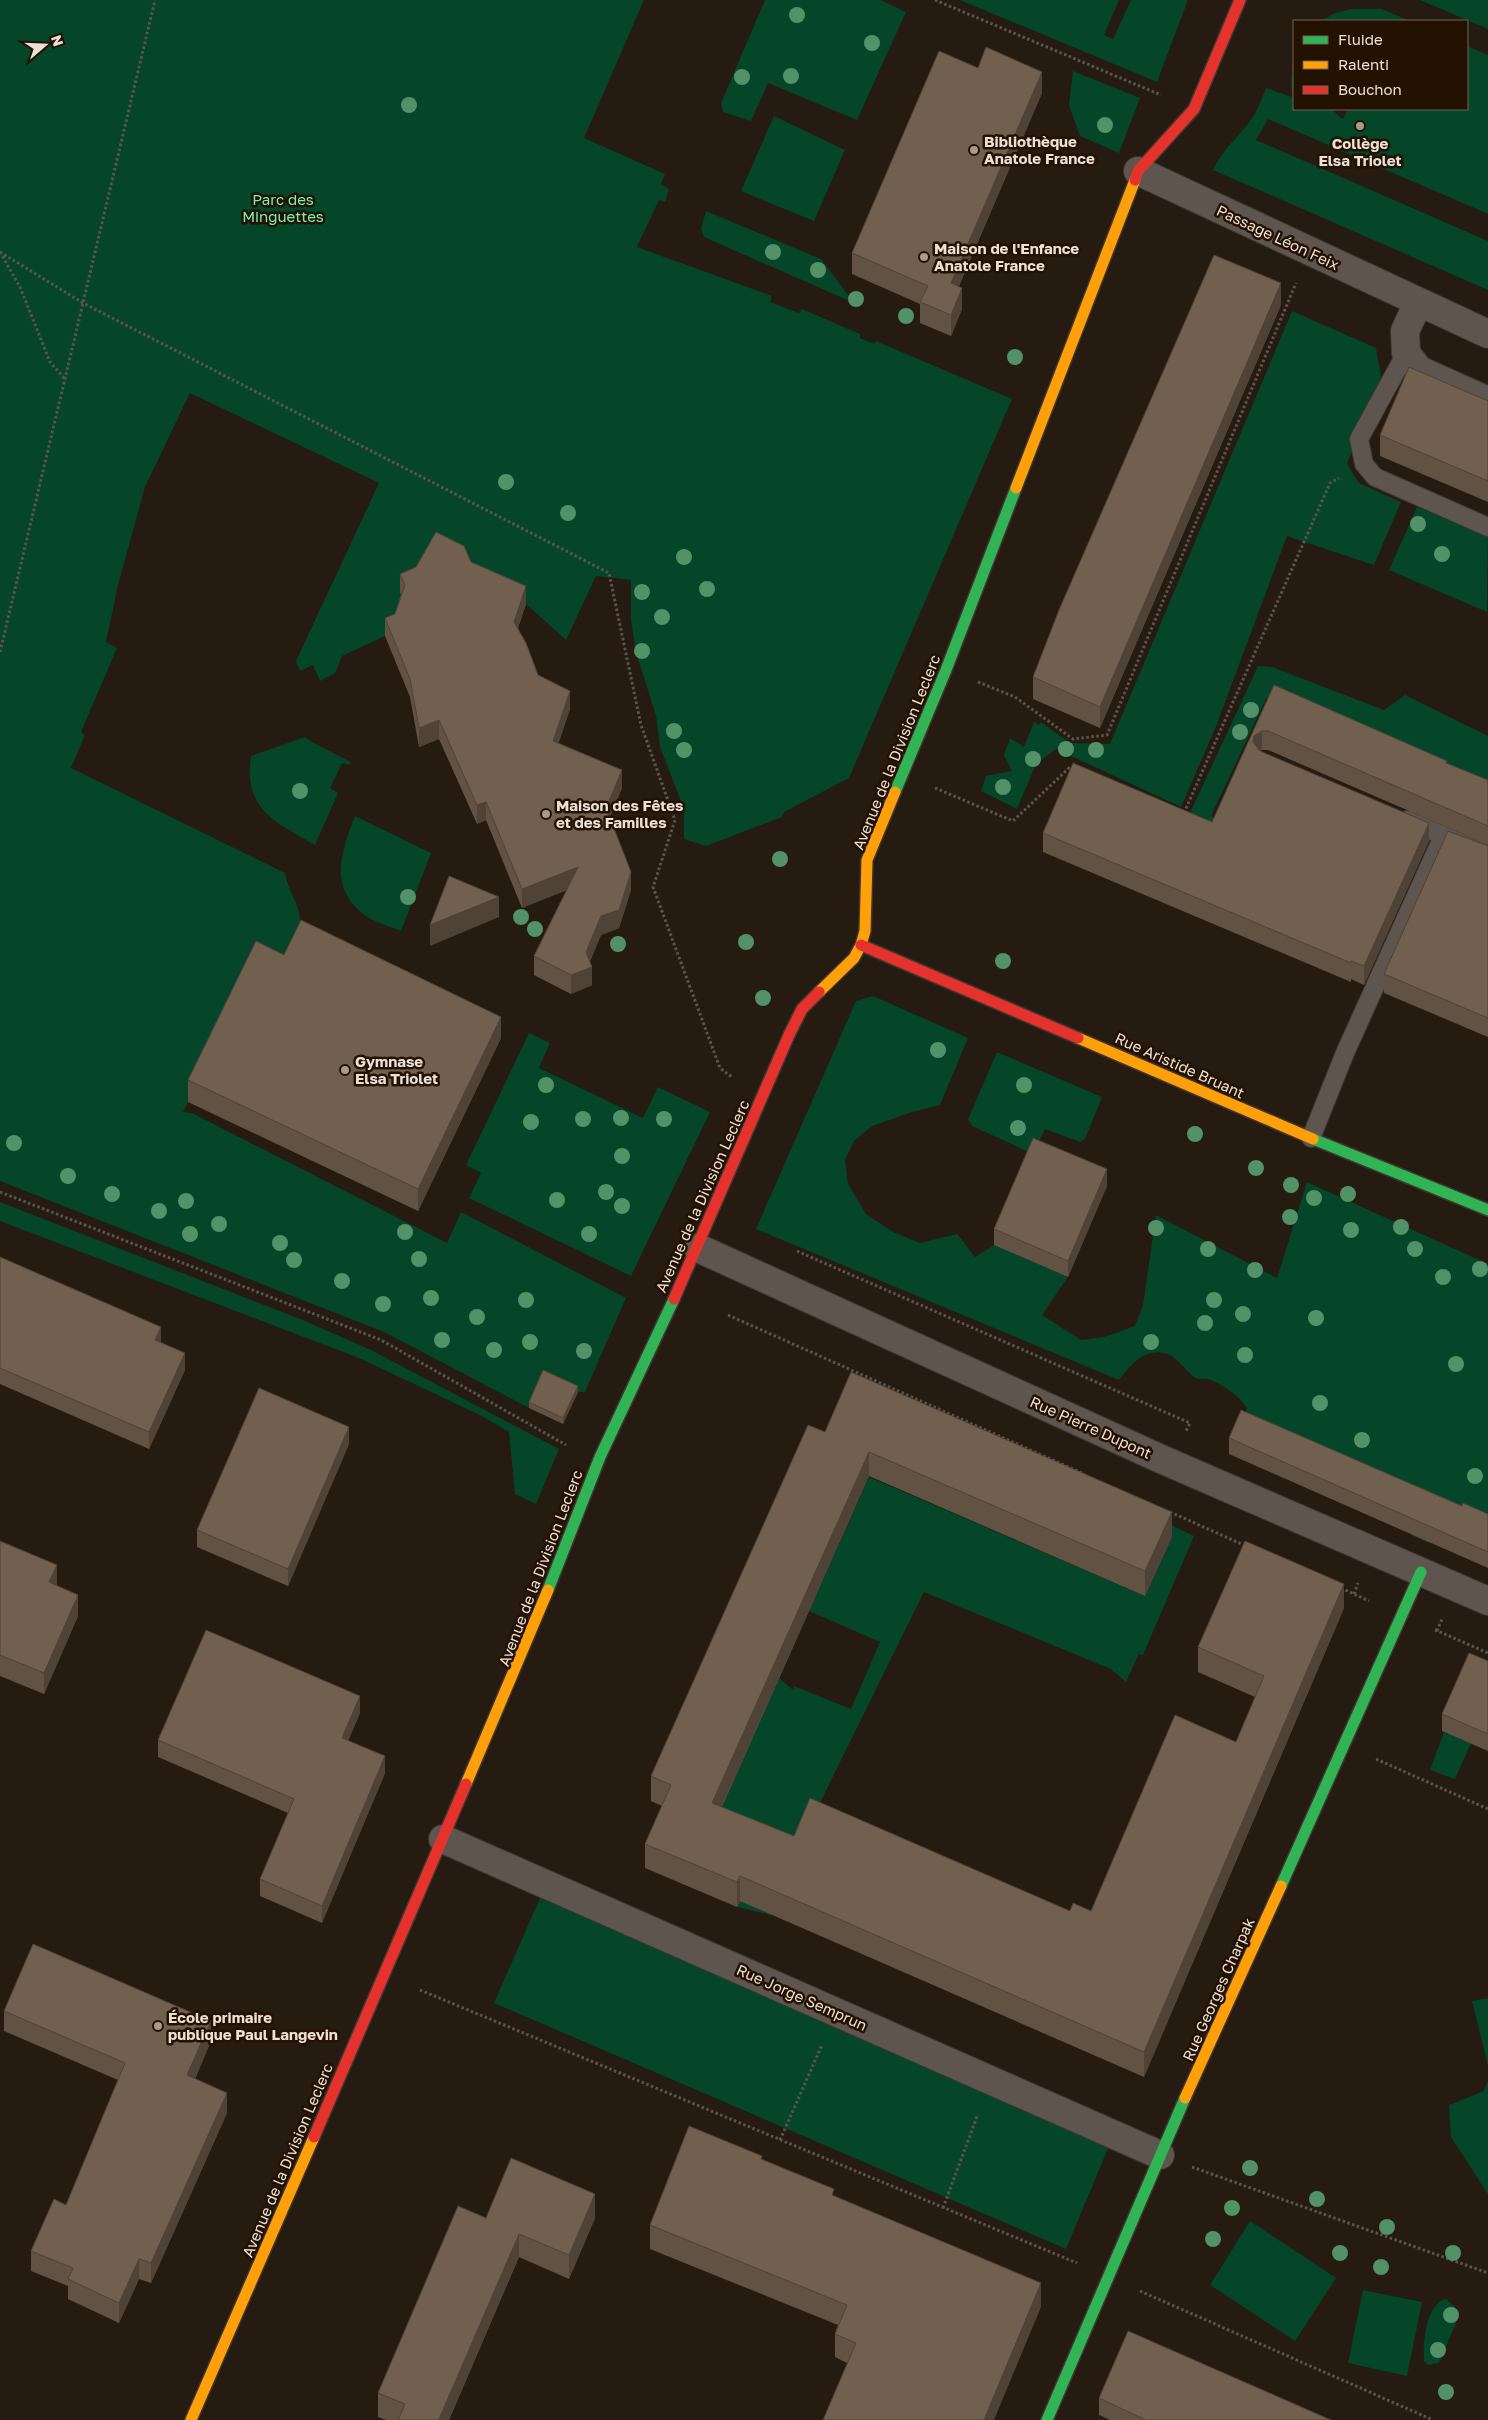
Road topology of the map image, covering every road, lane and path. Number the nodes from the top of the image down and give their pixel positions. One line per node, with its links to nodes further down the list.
1 (155, 0): 8 (path)
2 (935, 0): 4 (path)
3 (1240, 0): 4 (street, Avenue de la Division Leclerc)
4 (1194, 108): 5 (street, Avenue de la Division Leclerc)
5 (1138, 171): 7 (street, Passage Léon Feix); 17 (street, Avenue de la Division Leclerc)
6 (0, 252): 8 (path); 12 (path)
7 (1309, 252): 9 (street, Passage Léon Feix); 17 (path)
8 (83, 303): 12 (path); 25 (path)
9 (1418, 304): 10 (street, Passage Léon Feix); 11 (street)
10 (1488, 334)
11 (1406, 353): 13 (street); 14 (lane)
12 (64, 378): 16 (path)
13 (1488, 401)
14 (1364, 464): 15 (lane); 21 (path)
15 (1488, 527)
16 (0, 652)
17 (946, 670): 19 (street, Avenue de la Division Leclerc)
18 (1078, 772): 19 (path)
19 (902, 774): 24 (street, Avenue de la Division Leclerc)
20 (1389, 813): 22 (lane)
21 (1183, 816)
22 (1443, 836): 23 (lane); 26 (lane)
23 (1488, 855)
24 (861, 945): 26 (street, Rue Aristide Bruant); 29 (street, Avenue de la Division Leclerc)
25 (733, 1079)
26 (1311, 1138): 28 (street, Rue Aristide Bruant)
27 (0, 1192): 31 (path)
28 (1488, 1210)
29 (698, 1248): 31 (street, Avenue de la Division Leclerc); 35 (street, Rue Pierre Dupont)
30 (728, 1315): 32 (path)
31 (600, 1457): 42 (street, Avenue de la Division Leclerc)
32 (1091, 1477)
33 (1164, 1509): 34 (path)
34 (1254, 1550)
35 (1421, 1572): 37 (street, Rue Pierre Dupont); 38 (street, Rue Georges Charpak)
36 (1336, 1586): 38 (path)
37 (1488, 1601)
38 (1401, 1615): 39 (path); 40 (street, Rue Georges Charpak)
39 (1488, 1653)
40 (1343, 1745): 41 (path); 47 (street, Rue Georges Charpak)
41 (1488, 1809)
42 (443, 1839): 44 (street, Rue Jorge Semprun); 51 (street, Avenue de la Division Leclerc)
43 (420, 1990): 46 (path)
44 (836, 2012): 45 (street, Rue Jorge Semprun); 46 (path)
45 (991, 2080): 47 (street, Rue Jorge Semprun); 48 (path)
46 (780, 2140): 48 (path)
47 (1160, 2155): 49 (path); 50 (street, Rue Georges Charpak)
48 (944, 2208): 50 (path)
49 (1488, 2273)
50 (1109, 2277): 52 (street, Rue Georges Charpak); 53 (path)
51 (191, 2420)
52 (1047, 2420)
53 (1433, 2420)

